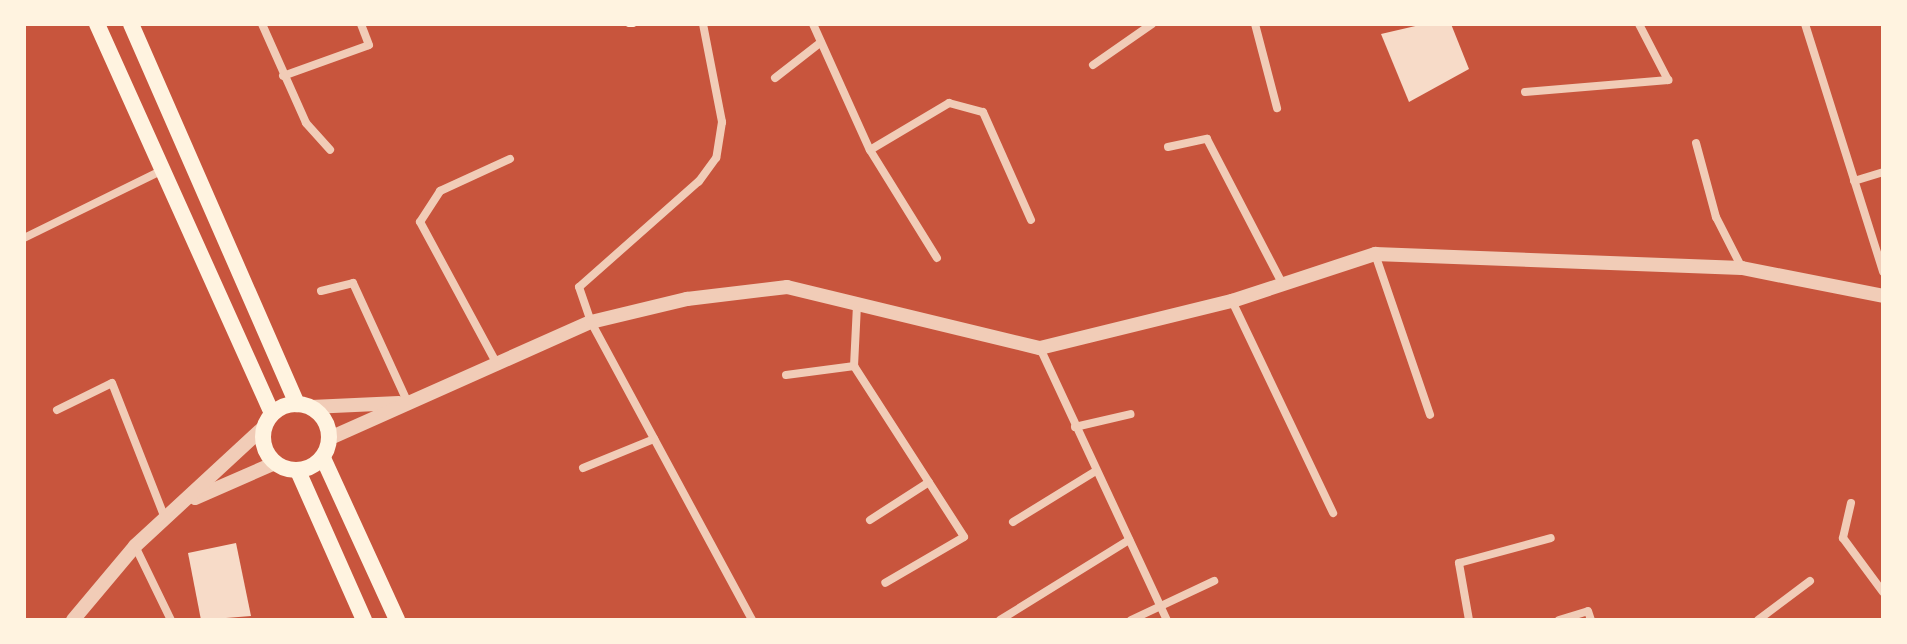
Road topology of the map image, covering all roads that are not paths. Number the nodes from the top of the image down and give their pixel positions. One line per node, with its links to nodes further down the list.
1 (97, 24): 22 (main road)
2 (262, 24): 13 (street)
3 (361, 24): 13 (street)
4 (703, 24): 36 (street)
5 (813, 24): 11 (street)
6 (1152, 24): 12 (street)
7 (1255, 24): 16 (street)
8 (1639, 24): 15 (street)
9 (1805, 24): 24 (street)
10 (136, 26): 42 (main road)
11 (821, 42): 14 (street); 20 (street)
12 (1093, 65)
13 (283, 76): 19 (street)
14 (775, 78)
15 (1525, 92)
16 (1277, 108)
17 (1696, 143): 29 (street)
18 (1168, 147): 31 (street)
19 (330, 150)
20 (870, 150): 25 (street); 28 (street)
21 (510, 159): 39 (street)
22 (166, 169): 26 (street); 46 (main road)
23 (1883, 172): 24 (street)
24 (1854, 181): 30 (street)
25 (1031, 220)
26 (24, 238)
27 (1375, 254): 29 (street); 31 (street); 45 (street)
28 (937, 258)
29 (1742, 268): 33 (street)
30 (1883, 272)
31 (1282, 283): 34 (street)
32 (321, 291): 41 (street)
33 (1883, 296)
34 (1232, 301): 37 (street); 58 (street)
35 (857, 305): 36 (street); 37 (street); 38 (street)
36 (591, 322): 39 (street); 49 (street)
37 (1040, 348): 47 (street)
38 (854, 366): 40 (street); 55 (street)
39 (498, 367): 41 (street)
40 (786, 375)
41 (408, 403): 42 (street); 48 (street)
42 (304, 406): 46 (main road); 48 (main road)
43 (57, 410): 59 (street)
44 (1131, 414): 47 (street)
45 (1430, 415)
46 (268, 421): 51 (main road); 56 (street)
47 (1075, 427): 54 (street)
48 (330, 438): 50 (main road)
49 (654, 439): 52 (street); 74 (street)
50 (323, 458): 53 (main road); 73 (main road)
51 (275, 463): 53 (main road); 56 (street)
52 (583, 468)
53 (298, 471): 72 (main road)
54 (1096, 471): 61 (street); 63 (street)
55 (929, 482): 60 (street); 67 (street)
56 (184, 503): 59 (street)
57 (1851, 503): 68 (street)
58 (1333, 513)
59 (165, 519): 64 (street)
60 (870, 520)
61 (1013, 522)
62 (1551, 538): 78 (street)
63 (1129, 540): 69 (street); 75 (street)
64 (135, 546): 70 (street); 71 (street)
65 (1214, 581): 69 (street)
66 (1810, 581): 81 (street)
67 (885, 583)
68 (1883, 592)
69 (1159, 604): 76 (street); 77 (street)
70 (73, 620)
71 (171, 620)
72 (364, 620)
73 (397, 620)
74 (752, 620)
75 (1000, 620)
76 (1131, 620)
77 (1167, 620)
78 (1469, 620)
79 (1559, 620): 80 (street)
80 (1591, 620)
81 (1758, 620)

